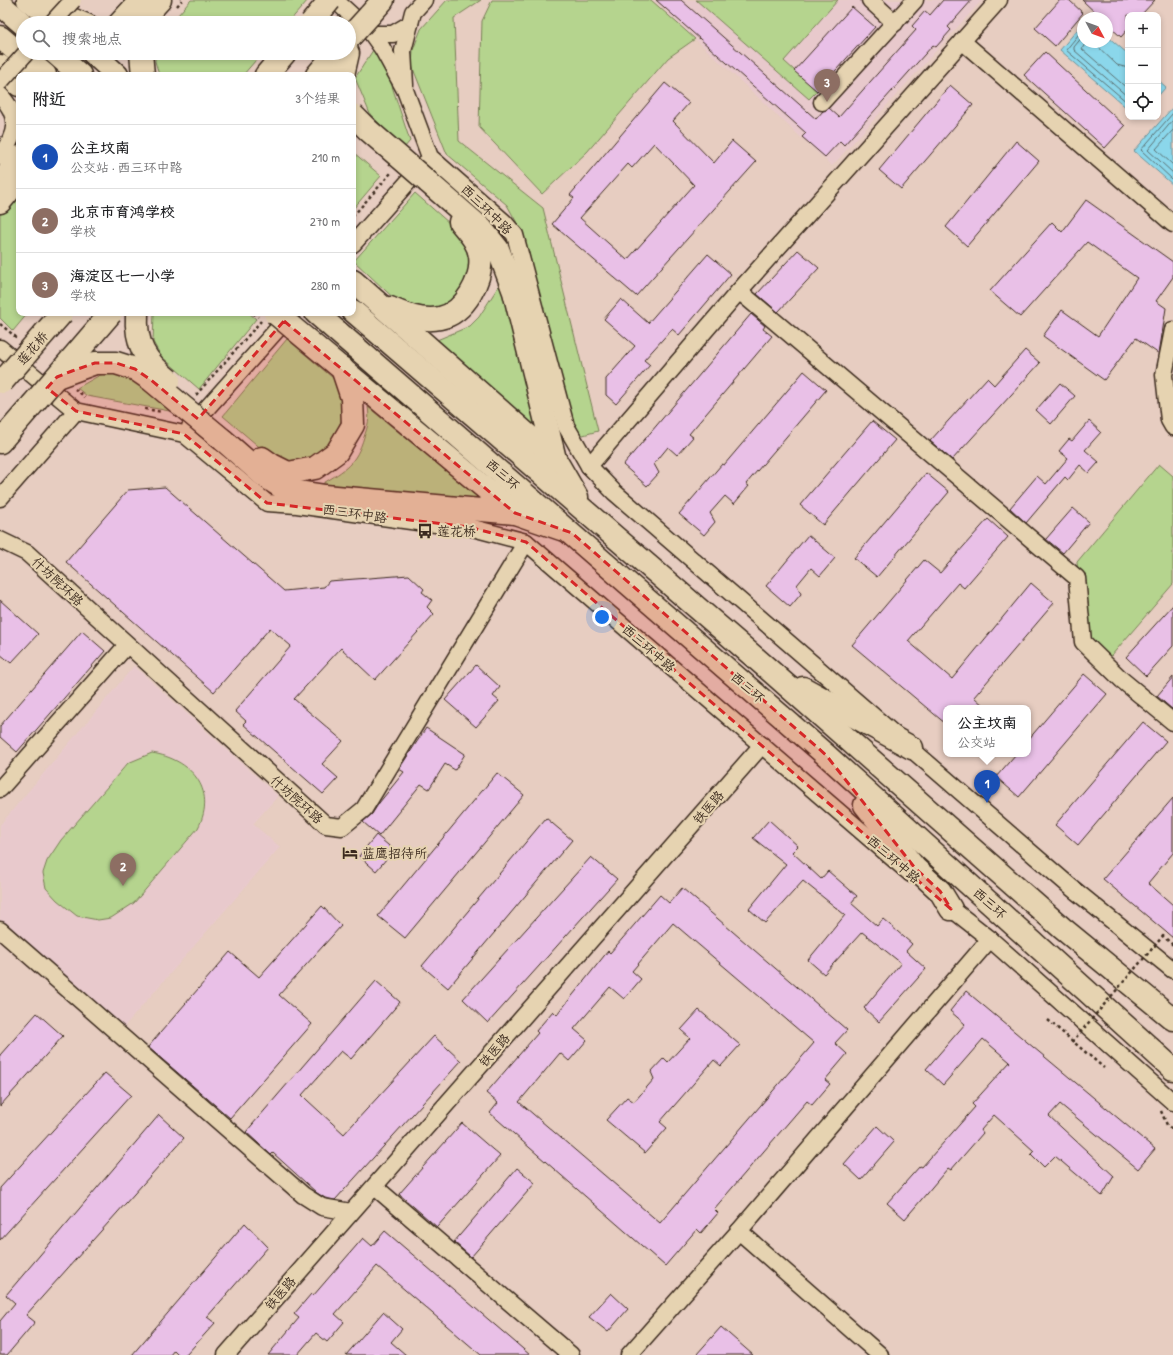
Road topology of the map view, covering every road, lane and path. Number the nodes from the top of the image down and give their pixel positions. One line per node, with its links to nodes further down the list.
1 (28, 0): 14 (highway)
2 (48, 0): 16 (street)
3 (73, 0): 15 (street, bridge)
4 (137, 0): 17 (street)
5 (160, 0): 18 (highway)
6 (175, 0): 19 (highway)
7 (330, 0): 20 (highway, bridge)
8 (335, 0): 21 (street, 西三环中路)
9 (424, 0): 24 (street)
10 (870, 0): 23 (street)
11 (915, 0): 23 (street)
12 (998, 0): 27 (street)
13 (0, 4): 22 (highway)
14 (50, 16)
15 (58, 16)
16 (72, 16)
17 (122, 16)
18 (145, 16)
19 (160, 16)
20 (316, 16)
21 (348, 16)
22 (16, 18)
23 (896, 23): 50 (street)
24 (410, 24): 25 (street); 49 (street)
25 (360, 32): 28 (highway); 49 (street, 西三环中路)
26 (0, 37): 29 (highway)
27 (962, 41): 62 (street); 65 (street)
28 (356, 42)
29 (16, 51)
30 (23, 60): 39 (street, bridge)
31 (27, 60): 40 (highway)
32 (63, 60): 41 (highway)
33 (101, 60): 42 (highway)
34 (142, 60): 43 (highway)
35 (279, 60): 44 (highway)
36 (330, 60): 45 (highway)
37 (348, 60): 46 (highway)
38 (0, 66): 48 (highway)
39 (17, 72)
40 (41, 72)
41 (77, 72)
42 (114, 72)
43 (143, 72)
44 (269, 72)
45 (320, 72)
46 (343, 72)
47 (16, 75): 48 (street, bridge)
48 (11, 86): 53 (street)
49 (405, 90): 54 (street, 西三环中路)
50 (822, 102)
51 (356, 118): 59 (highway, bridge)
52 (356, 134): 59 (highway)
53 (0, 156)
54 (430, 157): 63 (street); 85 (street, 西三环中路)
55 (16, 161): 57 (highway)
56 (392, 172): 61 (path)
57 (0, 183)
58 (16, 183): 60 (highway)
59 (426, 186): 66 (highway); 84 (highway)
60 (0, 202)
61 (356, 213)
62 (1173, 224)
63 (356, 241)
64 (356, 284): 66 (highway)
65 (739, 291): 85 (street); 94 (street)
66 (373, 300): 84 (highway)
67 (356, 314): 87 (highway, 西三环)
68 (59, 316): 78 (highway, 莲花桥, bridge)
69 (108, 316): 77 (highway, bridge)
70 (137, 316): 82 (highway, bridge)
71 (281, 316): 73 (highway, bridge)
72 (319, 316): 89 (highway, 西三环)
73 (292, 321): 76 (highway); 81 (street)
74 (1173, 330): 80 (street)
75 (0, 348): 79 (street, 西三环中路)
76 (342, 368): 82 (highway); 88 (highway)
77 (57, 377): 82 (highway, bridge); 83 (highway, bridge)
78 (1, 383)
79 (76, 411): 81 (street, 西三环中路); 86 (street)
80 (1173, 427)
81 (184, 434): 91 (street, 西三环中路)
82 (225, 435): 88 (highway)
83 (0, 442)
84 (555, 459): 87 (highway)
85 (588, 466): 96 (street, 西三环中路)
86 (0, 498)
87 (584, 510): 93 (highway, 西三环)
88 (515, 514): 89 (highway)
89 (572, 533): 97 (highway, 西三环)
90 (0, 540): 92 (street, 什坊院环路)
91 (526, 542): 92 (street, 什坊院环路); 95 (street, 西三环中路)
92 (127, 645): 98 (street)
93 (767, 668): 96 (highway); 104 (highway, 西三环)
94 (1173, 722)
95 (762, 746): 99 (street, 西三环中路); 110 (street, 铁医路)
96 (912, 748): 103 (street, 西三环中路)
97 (826, 755): 99 (highway); 108 (highway, 西三环)
98 (0, 789)
99 (951, 909): 101 (street, 西三环中路)
100 (0, 930): 111 (street)
101 (990, 939): 109 (street, 西三环中路); 112 (street)
102 (1173, 945): 106 (path, bridge)
103 (1173, 970)
104 (1173, 1019)
105 (1048, 1020): 106 (path)
106 (1072, 1042): 107 (path)
107 (1104, 1068)
108 (1173, 1068)
109 (1173, 1102)
110 (375, 1187): 111 (street, 铁医路); 114 (street)
111 (351, 1212): 113 (street, 铁医路)
112 (739, 1231): 115 (street); 116 (street)
113 (226, 1355)
114 (571, 1355)
115 (629, 1355)
116 (880, 1355)

